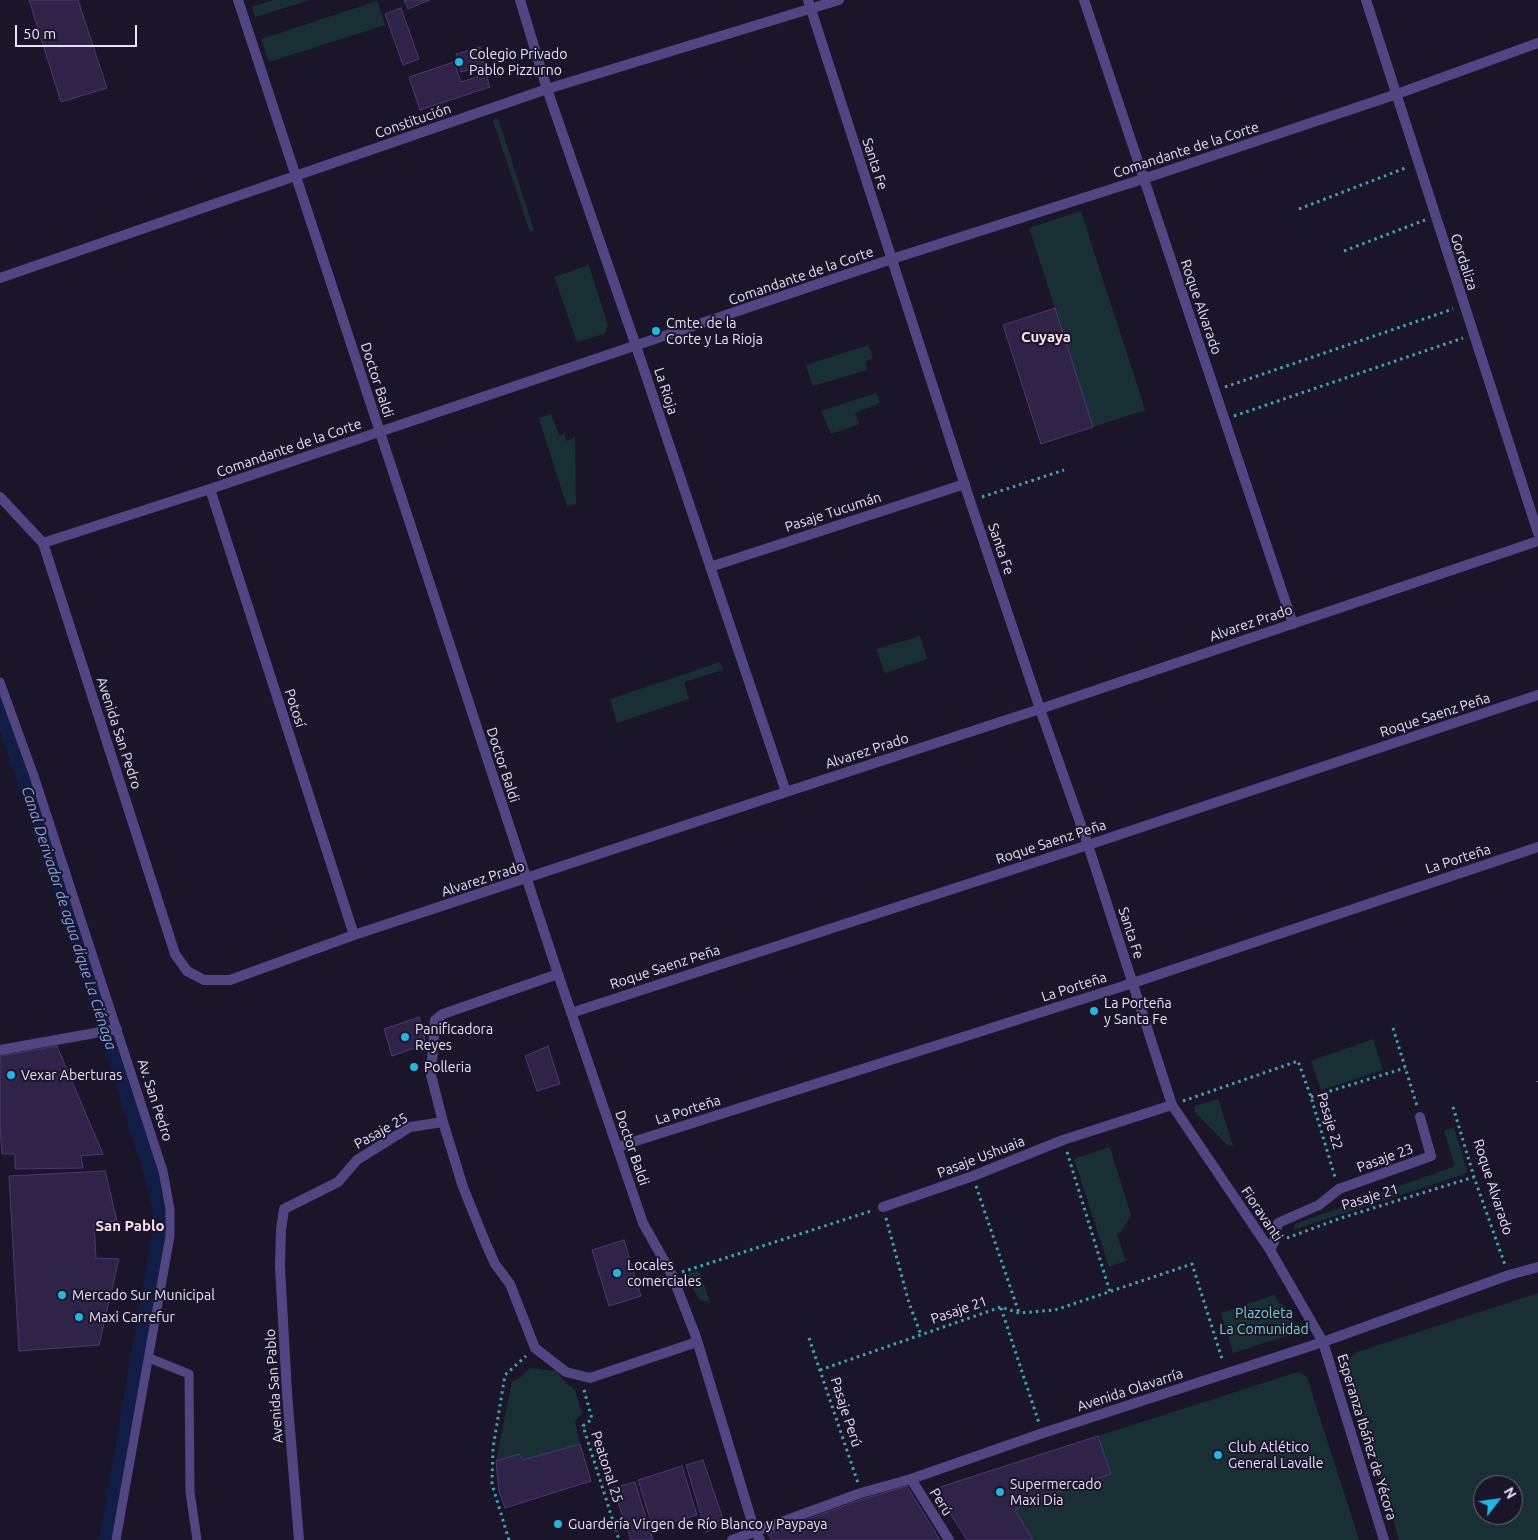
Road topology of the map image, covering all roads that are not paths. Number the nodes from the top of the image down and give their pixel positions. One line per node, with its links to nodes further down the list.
1 (238, 0): 10 (street, Doctor Baldi)
2 (520, 0): 8 (street, La Rioja)
3 (838, 0): 6 (street, Constitución)
4 (1084, 0): 11 (street, Roque Alvarado)
5 (1366, 0): 9 (street, Gordaliza)
6 (809, 5): 8 (street, Constitución); 12 (street, Santa Fe)
7 (1538, 43): 9 (street, Comandante de la Corte)
8 (547, 89): 10 (street, Constitución); 14 (street, La Rioja)
9 (1397, 94): 11 (street, Comandante de la Corte); 19 (street, Gordaliza)
10 (295, 176): 13 (street, Constitución); 15 (street, Doctor Baldi)
11 (1144, 180): 12 (street, Comandante de la Corte); 23 (street, Roque Alvarado)
12 (892, 259): 14 (street, Comandante de la Corte); 16 (street, Santa Fe)
13 (0, 278)
14 (636, 346): 15 (street, Comandante de la Corte); 22 (street, La Rioja)
15 (379, 431): 17 (street, Comandante de la Corte); 30 (street, Doctor Baldi)
16 (965, 484): 22 (street, Pasaje Tucumán); 26 (street, Santa Fe)
17 (210, 489): 21 (street, Comandante de la Corte); 31 (street, Potosí)
18 (0, 497): 21 (street, Avenida San Pedro)
19 (1538, 533)
20 (1538, 541): 23 (street, Alvarez Prado)
21 (43, 543): 33 (street, Avenida San Pedro)
22 (710, 567): 27 (street, La Rioja)
23 (1293, 624): 26 (street, Alvarez Prado)
24 (0, 682): 36 (lane, Av. San Pedro)
25 (1538, 695): 28 (street, Roque Saenz Peña)
26 (1040, 709): 27 (street, Alvarez Prado); 28 (street, Santa Fe)
27 (786, 792): 30 (street, Alvarez Prado)
28 (1088, 845): 34 (street, Santa Fe); 35 (street, Roque Saenz Peña)
29 (1538, 847): 34 (street, La Porteña)
30 (526, 879): 31 (street, Alvarez Prado); 32 (street, Doctor Baldi)
31 (354, 935): 33 (street, Alvarez Prado)
32 (558, 974): 35 (street, Doctor Baldi); 40 (street)
33 (204, 980)
34 (1133, 983): 38 (street, Santa Fe); 41 (street, La Porteña)
35 (571, 1013): 41 (street, Doctor Baldi)
36 (117, 1029): 37 (street); 48 (lane, Av. San Pedro)
37 (0, 1050)
38 (1172, 1105): 42 (street, Pasaje Ushuaia); 44 (street, Fioravanti)
39 (1420, 1117): 44 (street, Pasaje 23)
40 (443, 1122): 43 (street, Pasaje 25); 46 (street)
41 (617, 1147): 46 (street, Doctor Baldi)
42 (883, 1207)
43 (281, 1230): 53 (street, Avenida San Pablo)
44 (1272, 1246): 47 (street, Fioravanti)
45 (1538, 1267): 47 (street, Avenida Olavarría)
46 (697, 1342): 50 (street, Doctor Baldi)
47 (1323, 1342): 49 (street, Avenida Olavarría); 56 (street, Esperanza Ibáñez de Yécora)
48 (149, 1358): 51 (lane, Av. San Pedro); 52 (lane)
49 (911, 1479): 50 (street, Avenida Olavarría); 55 (street, Perú)
50 (758, 1536): 54 (street, Avenida Olavarría)
51 (116, 1540)
52 (197, 1540)
53 (299, 1540)
54 (732, 1540)
55 (949, 1540)
56 (1384, 1540)

